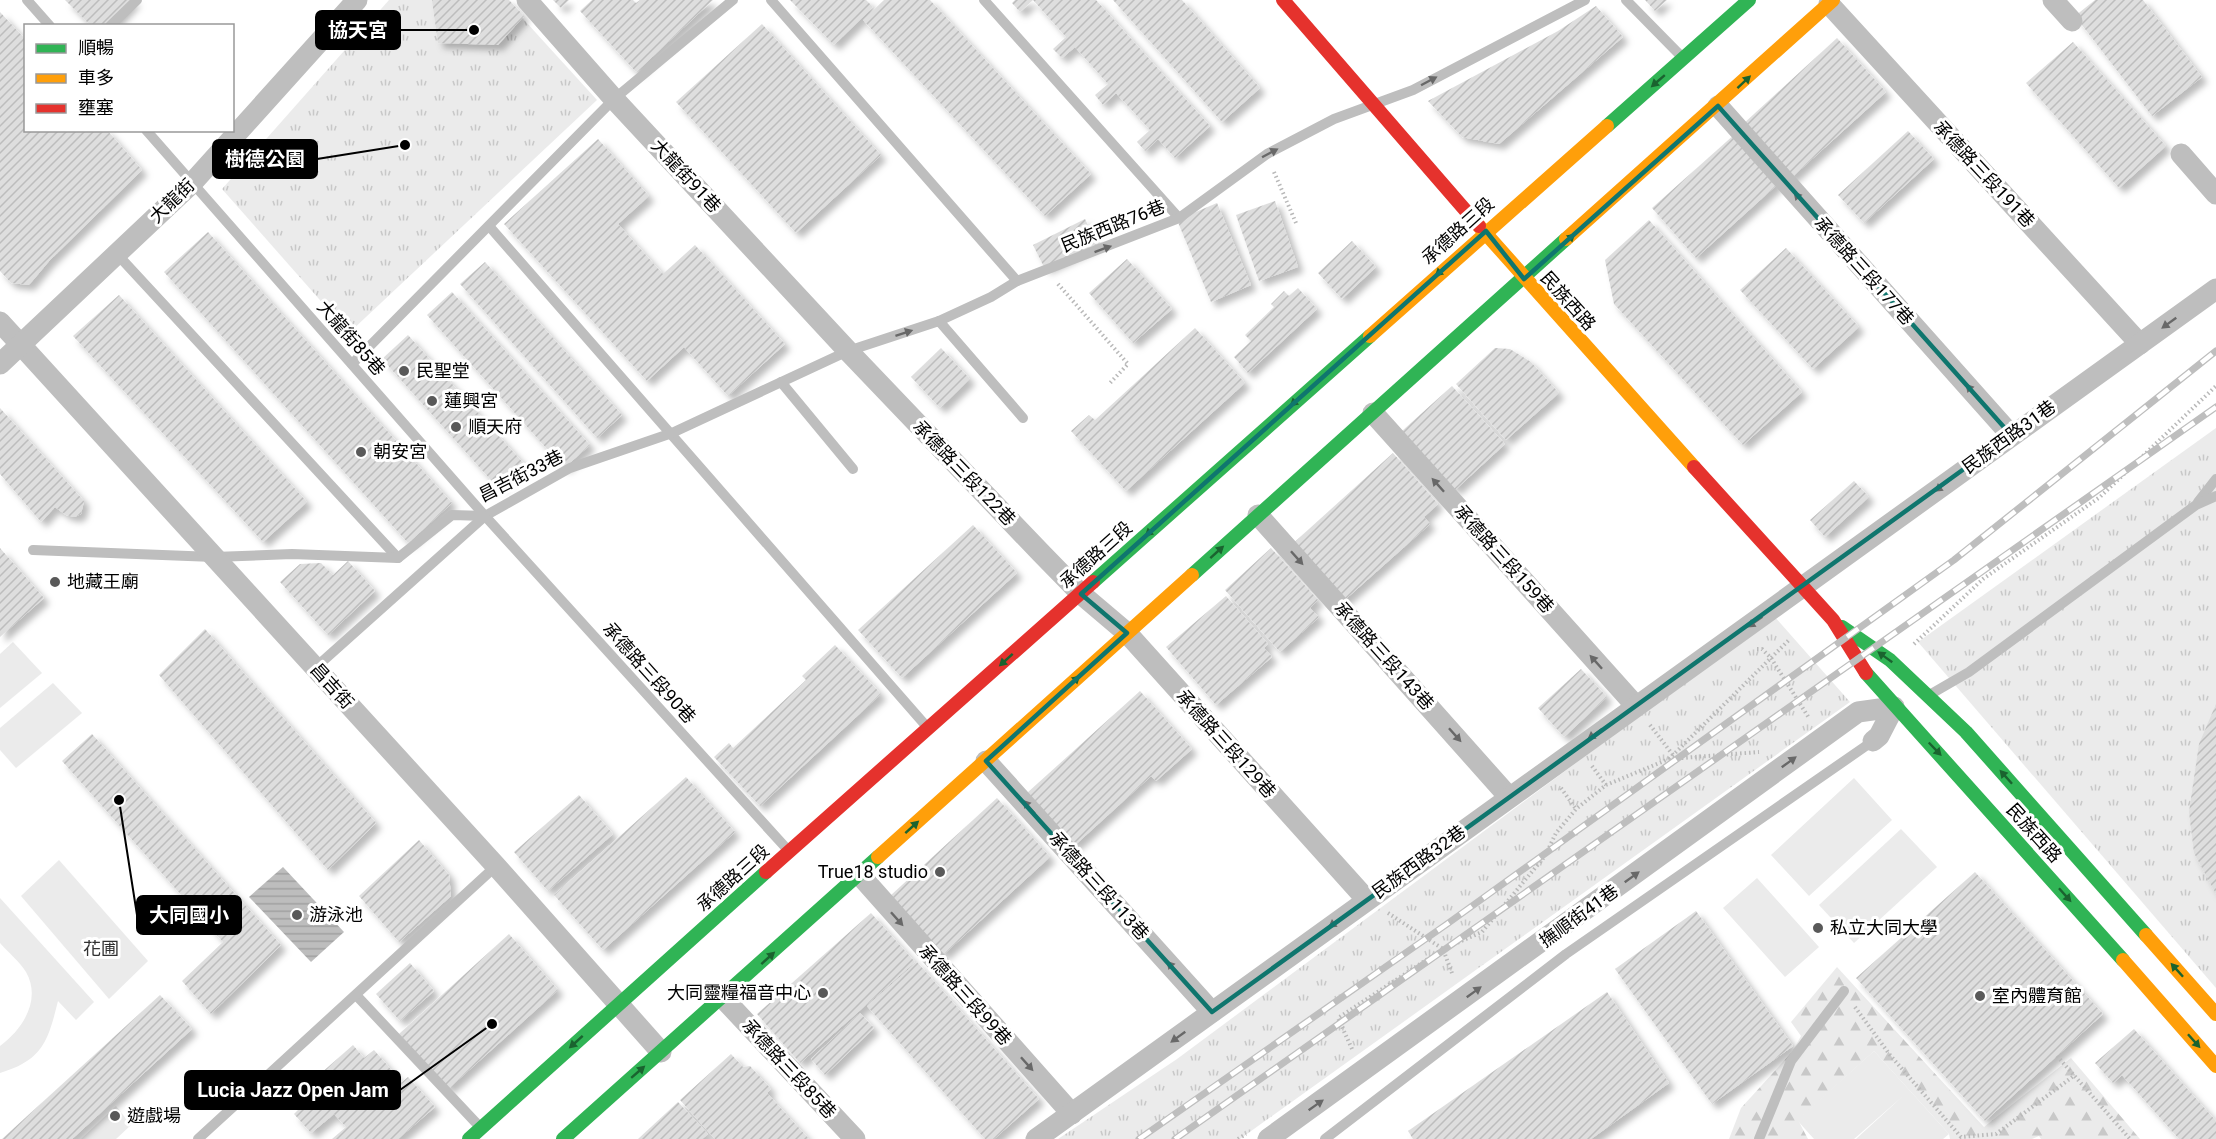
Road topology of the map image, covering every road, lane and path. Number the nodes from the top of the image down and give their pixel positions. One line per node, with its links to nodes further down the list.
1 (27, 0): 15 (lane)
2 (136, 0): 16 (lane)
3 (357, 0): 24 (street, 大龍街)
4 (527, 0): 18 (street, 大龍街91巷)
5 (733, 0): 18 (lane)
6 (771, 0): 33 (lane)
7 (984, 0): 26 (lane)
8 (1283, 0): 19 (main road, 民族西路)
9 (1585, 0): 19 (lane, 民族西路76巷, one-way to 9)
10 (1626, 0): 17 (lane)
11 (1749, 0): 17 (main road, 承德路三段)
12 (2053, 0): 14 (street)
13 (1831, 2): 20 (main road, one-way to 13); 37 (street, 承德路三段191巷)
14 (2072, 21)
15 (48, 24)
16 (112, 24)
17 (1683, 58): 29 (main road, 承德路三段, one-way to 29)
18 (614, 99): 28 (lane); 39 (street, 大龍街91巷)
19 (1375, 104): 22 (lane, 民族西路76巷, one-way to 19); 29 (main road, 民族西路)
20 (1718, 106): 32 (main road, one-way to 20); 48 (street, 承德路三段177巷, one-way to 20)
21 (148, 132): 24 (lane, 大龍街85巷)
22 (1267, 154): 26 (lane, 民族西路76巷); 27 (path)
23 (2181, 154): 25 (street)
24 (193, 182): 30 (street, 大龍街); 41 (lane, 大龍街85巷)
25 (2216, 194)
26 (1179, 218): 31 (lane, 民族西路76巷, one-way to 26)
27 (1296, 223)
28 (489, 226): 41 (lane); 47 (lane)
29 (1486, 231): 32 (main road, 民族西路); 59 (main road, 承德路三段, one-way to 59)
30 (117, 254): 38 (street, 大龍街); 57 (lane)
31 (1046, 270): 33 (lane, 民族西路76巷); 43 (path)
32 (1524, 279): 45 (main road); 58 (main road, 民族西路)
33 (1017, 280): 35 (lane, 民族西路76巷)
34 (2216, 289): 37 (street, 民族西路31巷, one-way to 37)
35 (939, 321): 39 (lane, 民族西路76巷, one-way to 35); 46 (lane)
36 (0, 322): 38 (street, 昌吉街)
37 (2140, 344): 48 (street, 民族西路31巷)
38 (21, 345): 40 (street, 大龍街); 56 (street, 昌吉街)
39 (848, 351): 42 (lane, 民族西路76巷); 59 (street, 承德路三段122巷)
40 (0, 364)
41 (352, 364): 54 (lane, 大龍街85巷)
42 (781, 382): 47 (lane, 昌吉街33巷); 49 (lane)
43 (1109, 384)
44 (2216, 386): 63 (path)
45 (1373, 413): 53 (main road); 66 (street, 承德路三段159巷, one-way to 45)
46 (1023, 418)
47 (672, 433): 54 (lane, 昌吉街33巷); 69 (lane)
48 (2011, 435): 58 (street, 民族西路31巷, one-way to 58)
49 (853, 469)
50 (2216, 479): 52 (lane)
51 (2216, 496): 52 (lane)
52 (2196, 505): 65 (lane)
53 (1258, 515): 61 (main road, one-way to 53); 78 (street, 承德路三段143巷, one-way to 78)
54 (485, 516): 57 (lane, 昌吉街33巷); 64 (lane); 80 (lane, 承德路三段90巷)
55 (33, 550): 56 (lane)
56 (214, 557): 57 (lane); 64 (street, 昌吉街)
57 (398, 558)
58 (1802, 587): 60 (main road, 民族西路); 66 (street, 民族西路32巷, one-way to 66)
59 (1081, 594): 61 (street, 承德路三段129巷); 69 (main road, 承德路三段, one-way to 69)
60 (1833, 620): 65 (main road, 民族西路, one-way to 60); 67 (main road, 民族西路)
61 (1127, 633): 74 (main road, one-way to 61); 83 (street, 承德路三段129巷)
62 (1789, 640): 72 (path)
63 (1913, 645)
64 (315, 668): 81 (street, 昌吉街)
65 (1929, 695): 67 (lane); 91 (main road, 民族西路, one-way to 65)
66 (1635, 705): 78 (street, 民族西路32巷, one-way to 78)
67 (1894, 707): 70 (street); 95 (main road, 民族西路, one-way to 95); 104 (street, 撫順街41巷, one-way to 67)
68 (1649, 724): 72 (path)
69 (929, 730): 80 (main road, 承德路三段)
70 (1873, 741): 105 (lane)
71 (1759, 752): 73 (path)
72 (1673, 755): 73 (path)
73 (1669, 759): 76 (path)
74 (986, 760): 82 (main road, one-way to 74); 90 (street, 承德路三段113巷, one-way to 74)
75 (1592, 766): 76 (path)
76 (1606, 785): 79 (path)
77 (1561, 788): 79 (path)
78 (1509, 797): 83 (street, 民族西路32巷)
79 (1576, 809): 85 (path)
80 (790, 852): 89 (main road, 承德路三段)
81 (496, 866): 87 (lane); 89 (street, 昌吉街)
82 (859, 874): 88 (main road, one-way to 82); 97 (street, 承德路三段99巷, one-way to 97)
83 (1367, 900): 90 (street, 民族西路32巷, one-way to 90)
84 (1388, 913): 85 (path)
85 (1443, 949): 93 (path)
86 (1844, 991): 96 (path); 106 (lane)
87 (356, 995): 98 (lane); 99 (lane)
88 (723, 998): 92 (main road); 102 (street, 承德路三段85巷)
89 (619, 1002): 92 (street, 昌吉街); 98 (main road, 承德路三段, one-way to 98)
90 (1212, 1012): 97 (street, 民族西路32巷, one-way to 97)
91 (2216, 1014)
92 (661, 1052): 101 (main road, one-way to 92)
93 (1354, 1053)
94 (2056, 1056): 96 (path)
95 (2216, 1066)
96 (2075, 1075): 107 (path)
97 (1072, 1114): 103 (street, 民族西路32巷)
98 (482, 1128): 100 (main road, 承德路三段)
99 (198, 1139)
100 (469, 1139)
101 (563, 1139)
102 (855, 1139)
103 (1036, 1139)
104 (1268, 1139)
105 (1325, 1139)
106 (1759, 1139)
107 (2130, 1139)

